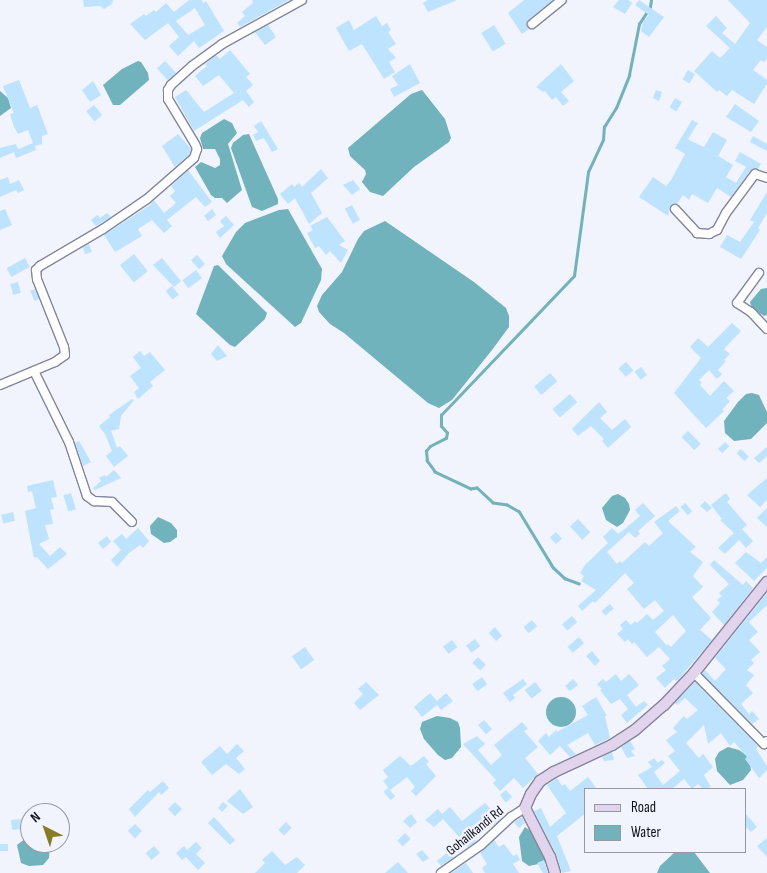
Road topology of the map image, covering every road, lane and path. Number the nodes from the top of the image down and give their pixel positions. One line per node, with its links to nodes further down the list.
1 (302, 0): 8 (street)
2 (562, 0): 3 (street)
3 (532, 24)
4 (767, 178): 5 (street)
5 (675, 209)
6 (759, 273): 7 (street)
7 (767, 329)
8 (34, 371): 9 (street); 10 (street)
9 (0, 386)
10 (132, 522)
11 (767, 582): 12 (street)
12 (694, 673): 13 (street); 14 (street)
13 (765, 742)
14 (525, 808): 15 (street, Gohailkandi Rd); 16 (street)
15 (442, 873)
16 (555, 873)

